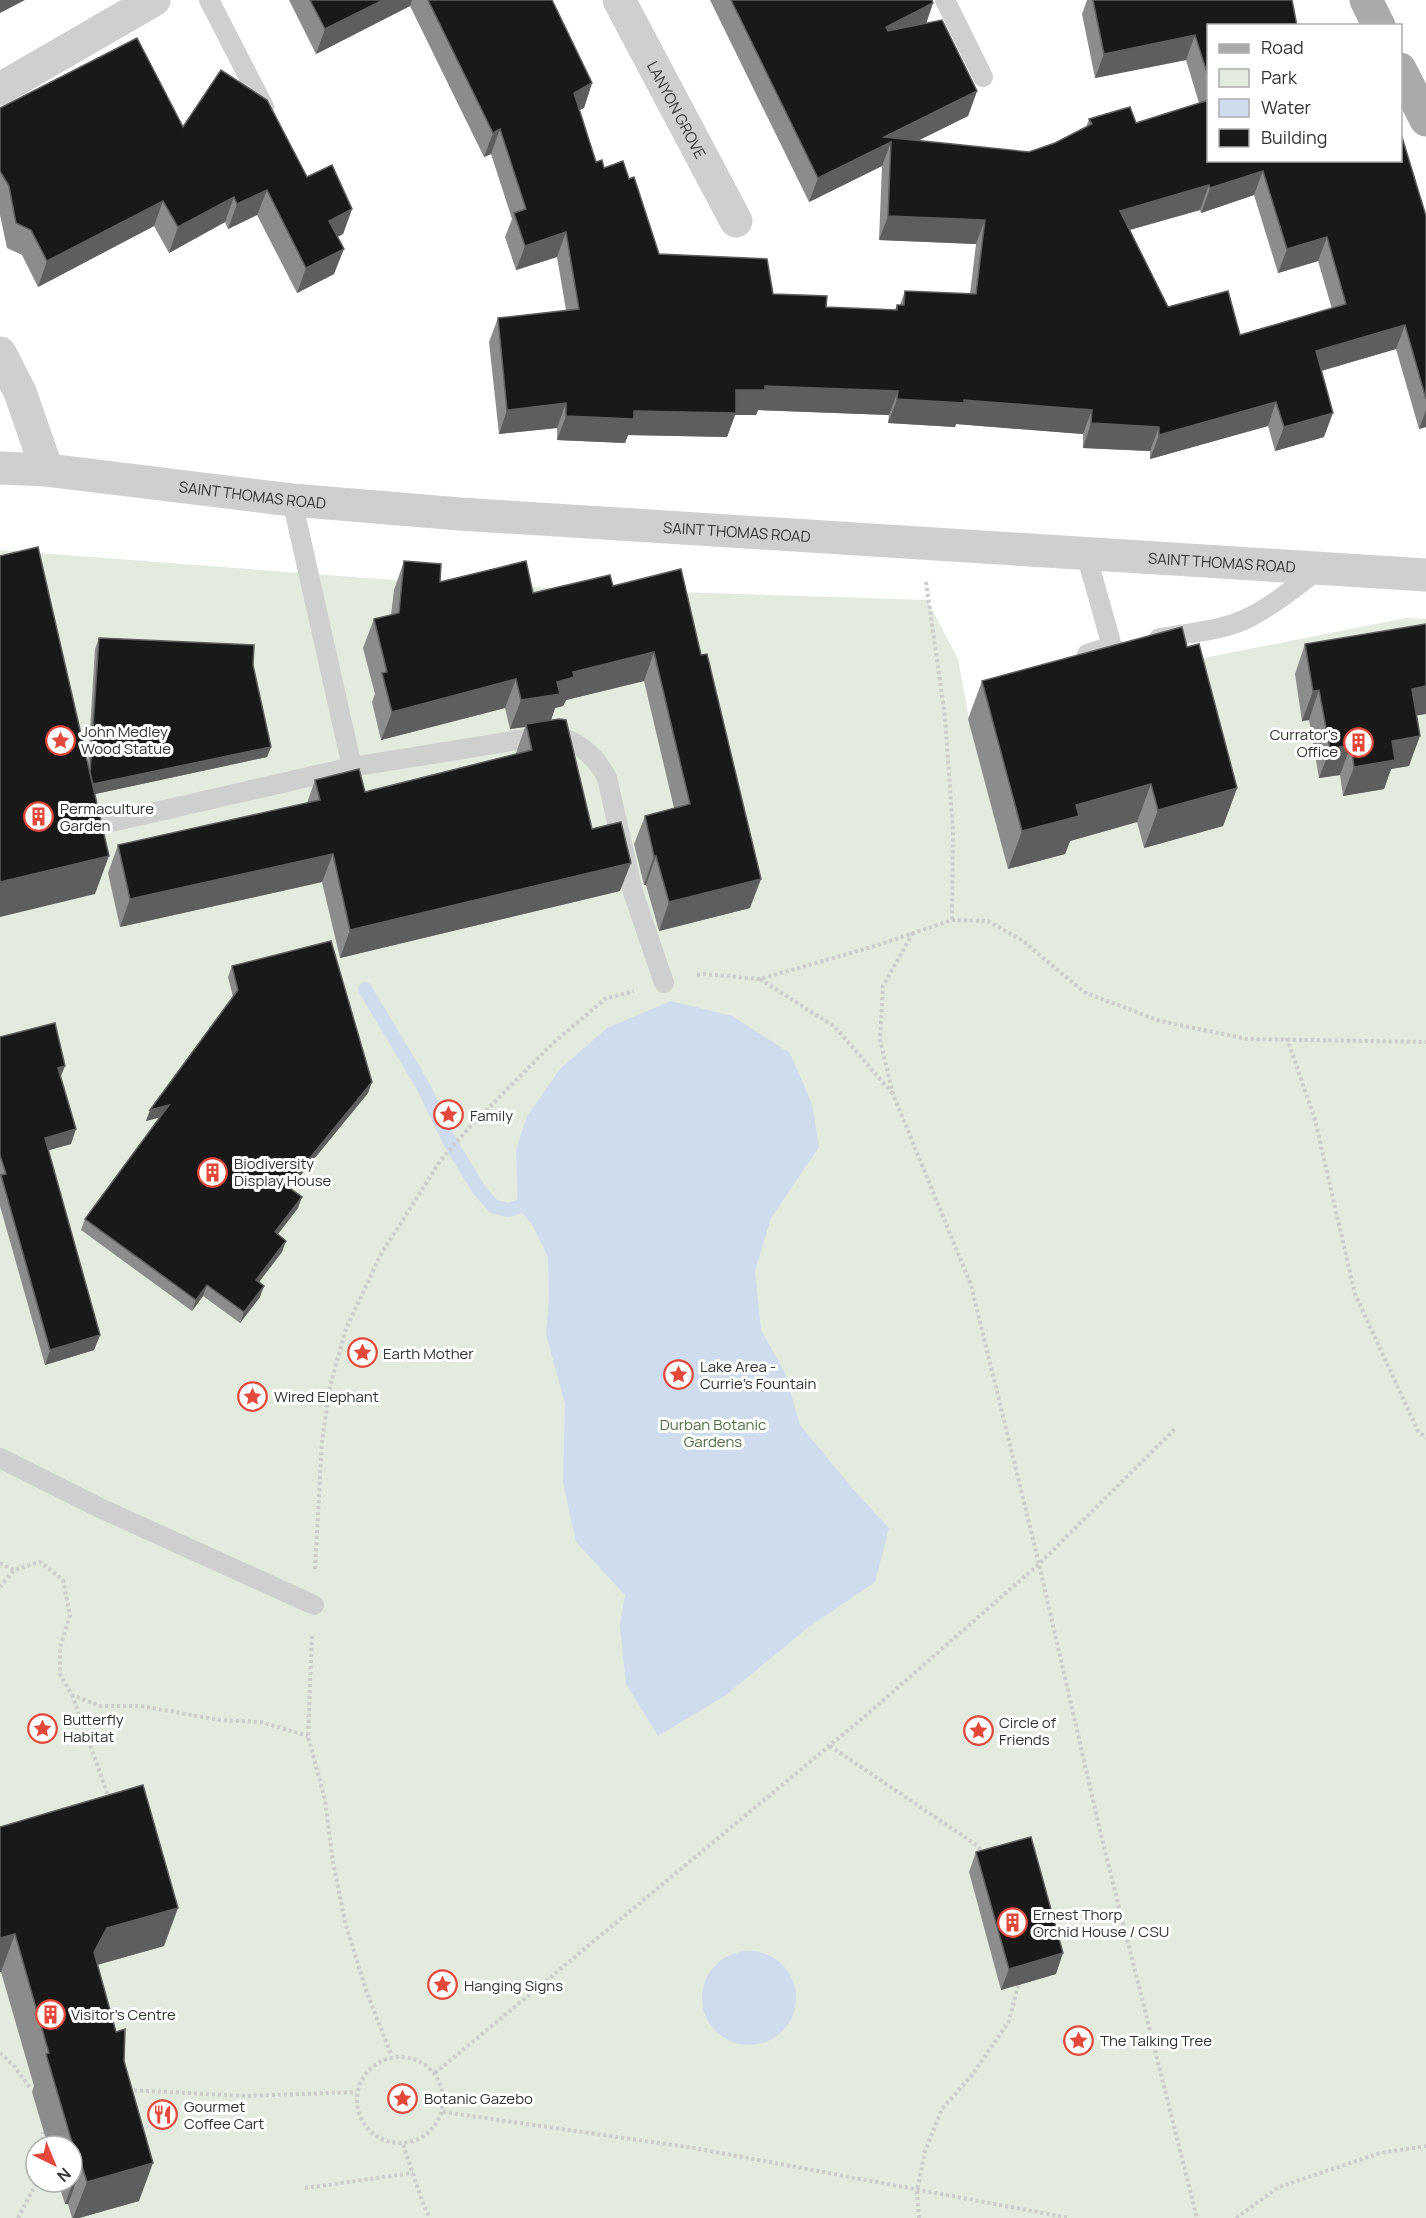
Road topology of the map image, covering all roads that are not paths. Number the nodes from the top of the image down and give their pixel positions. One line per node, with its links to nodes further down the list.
1 (154, 0): 9 (street)
2 (209, 0): 10 (lane)
3 (620, 0): 12 (street, LANYON GROVE)
4 (945, 0): 8 (lane)
5 (1366, 0): 6 (main road)
6 (1378, 24)
7 (1402, 71): 11 (main road)
8 (983, 77)
9 (0, 89)
10 (264, 107)
11 (1426, 120)
12 (736, 221)
13 (0, 353): 15 (street)
14 (0, 468): 15 (street, SAINT THOMAS ROAD)
15 (47, 470): 16 (street, SAINT THOMAS ROAD)
16 (292, 500): 17 (street, SAINT THOMAS ROAD); 22 (lane)
17 (1086, 554): 18 (street, SAINT THOMAS ROAD); 20 (lane)
18 (1320, 568): 19 (street, SAINT THOMAS ROAD); 20 (lane)
19 (1426, 575)
20 (1112, 646): 21 (lane)
21 (1070, 658)
22 (352, 767): 23 (lane); 24 (lane)
23 (107, 823)
24 (664, 983)
25 (0, 1458): 26 (lane)
26 (314, 1605)

